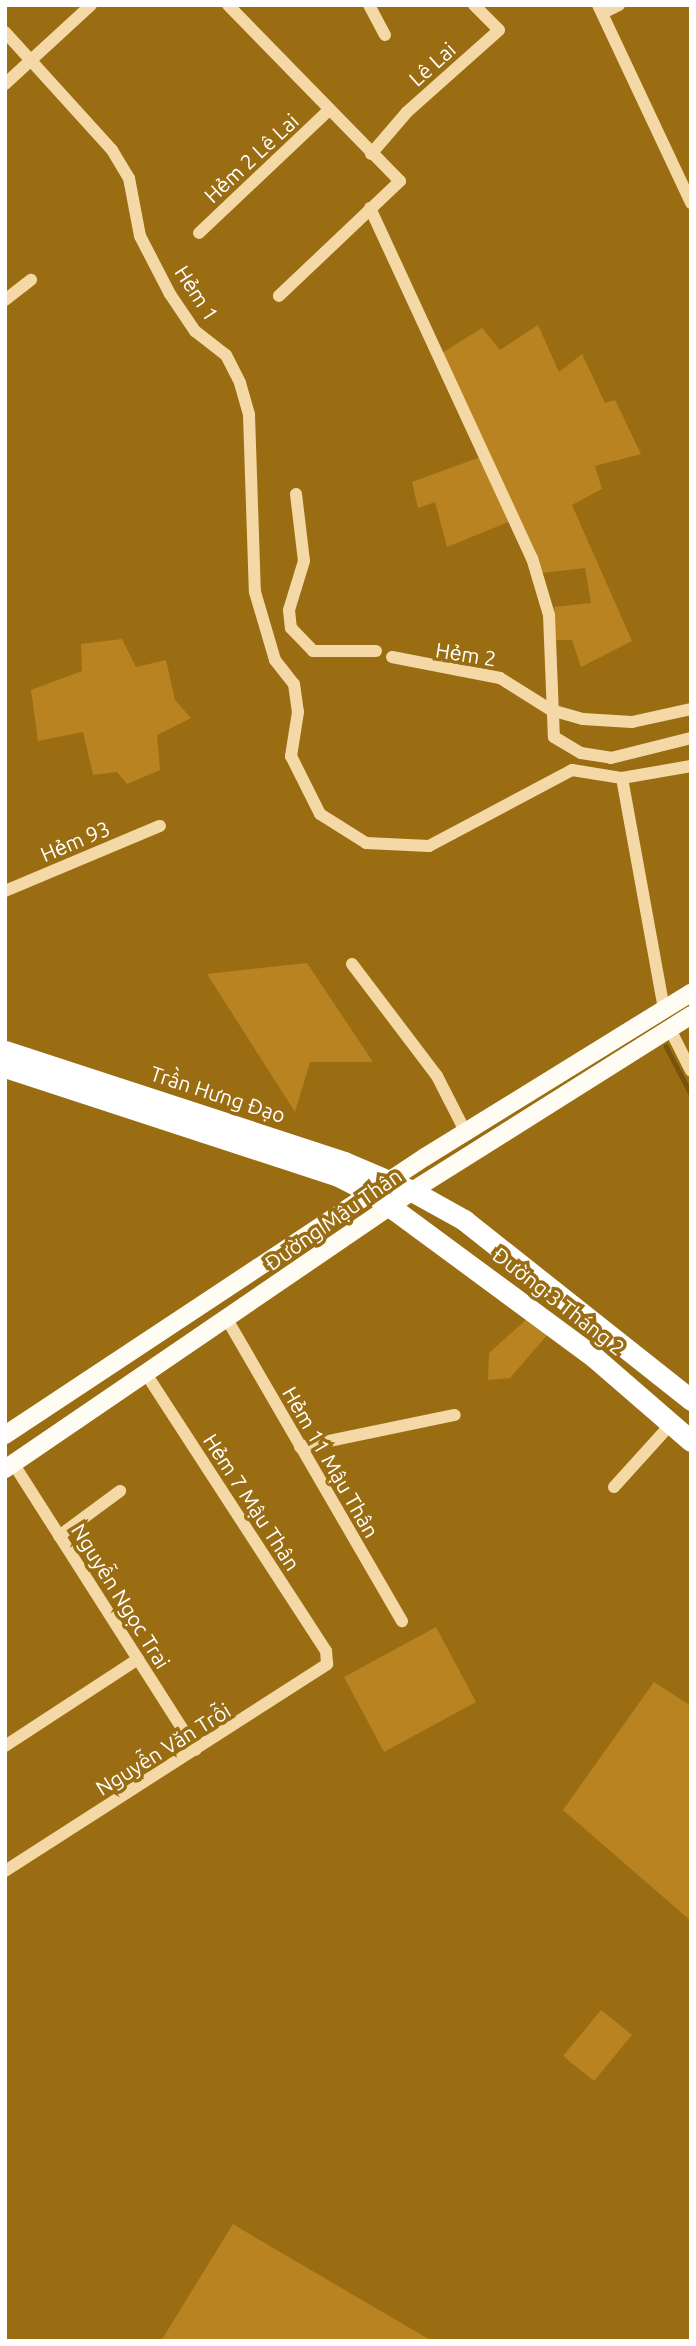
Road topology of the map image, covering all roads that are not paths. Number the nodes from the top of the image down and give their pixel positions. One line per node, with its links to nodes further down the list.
1 (104, 5): 6 (street)
2 (228, 5): 12 (street)
3 (369, 5): 9 (street)
4 (474, 5): 13 (street, Lê Lai)
5 (620, 5): 7 (street)
6 (91, 6): 10 (street)
7 (601, 9): 14 (street)
8 (5, 32): 10 (street, Hẻm 1)
9 (385, 35)
10 (30, 61): 11 (street); 27 (street, Hẻm 1)
11 (5, 85)
12 (328, 111): 13 (street); 16 (street, Hẻm 2 Lê Lai)
13 (371, 154): 15 (street)
14 (691, 203)
15 (370, 208): 18 (street); 23 (street)
16 (199, 233)
17 (31, 280): 19 (street)
18 (279, 296)
19 (5, 300)
20 (296, 494): 21 (street)
21 (376, 651)
22 (392, 657): 23 (street, Hẻm 2)
23 (551, 709): 24 (street, Hẻm 2); 25 (street)
24 (691, 709)
25 (691, 738)
26 (691, 766): 27 (street, Hẻm 1)
27 (622, 778): 32 (street)
28 (160, 826): 29 (street, Hẻm 93)
29 (5, 891)
30 (352, 964): 38 (street)
31 (691, 993): 32 (main road, Đường Mậu Thân)
32 (664, 1008): 34 (main road); 38 (main road, Đường Mậu Thân)
33 (691, 1015): 34 (main road, Đường Mậu Thân)
34 (669, 1027): 37 (street); 40 (main road, Đường Mậu Thân)
35 (5, 1051): 39 (highway, Trần Hưng Đạo)
36 (5, 1067): 39 (highway, Trần Hưng Đạo)
37 (691, 1071)
38 (465, 1132): 39 (main road, Đường Mậu Thân)
39 (381, 1188): 40 (highway, Trần Hưng Đạo); 41 (highway, Trần Hưng Đạo); 44 (main road, Đường Mậu Thân)
40 (412, 1191): 41 (main road, Đường Mậu Thân); 45 (highway, Đường 3 Tháng 2)
41 (393, 1205): 42 (main road, Đường Mậu Thân); 48 (highway, Đường 3 Tháng 2)
42 (228, 1321): 43 (main road, Đường Mậu Thân); 51 (street, Hẻm 11 Mậu Thân)
43 (147, 1375): 46 (main road, Đường Mậu Thân); 57 (street, Hẻm 7 Mậu Thân)
44 (79, 1384): 46 (main road); 49 (main road, Đường Mậu Thân)
45 (691, 1400)
46 (94, 1410): 52 (main road, Đường Mậu Thân)
47 (455, 1415): 51 (street)
48 (670, 1425): 50 (highway, Đường 3 Tháng 2); 53 (street)
49 (5, 1435)
50 (691, 1441)
51 (300, 1447): 56 (street, Hẻm 11 Mậu Thân)
52 (9, 1466): 55 (street, Nguyễn Ngọc Trai)
53 (614, 1487)
54 (120, 1491): 55 (street)
55 (59, 1536): 58 (street, Nguyễn Ngọc Trai)
56 (402, 1621)
57 (326, 1651): 60 (street, Nguyễn Văn Trỗi)
58 (138, 1659): 59 (street); 60 (street, Nguyễn Ngọc Trai)
59 (5, 1746)
60 (196, 1750): 61 (street, Nguyễn Văn Trỗi)
61 (5, 1871)

